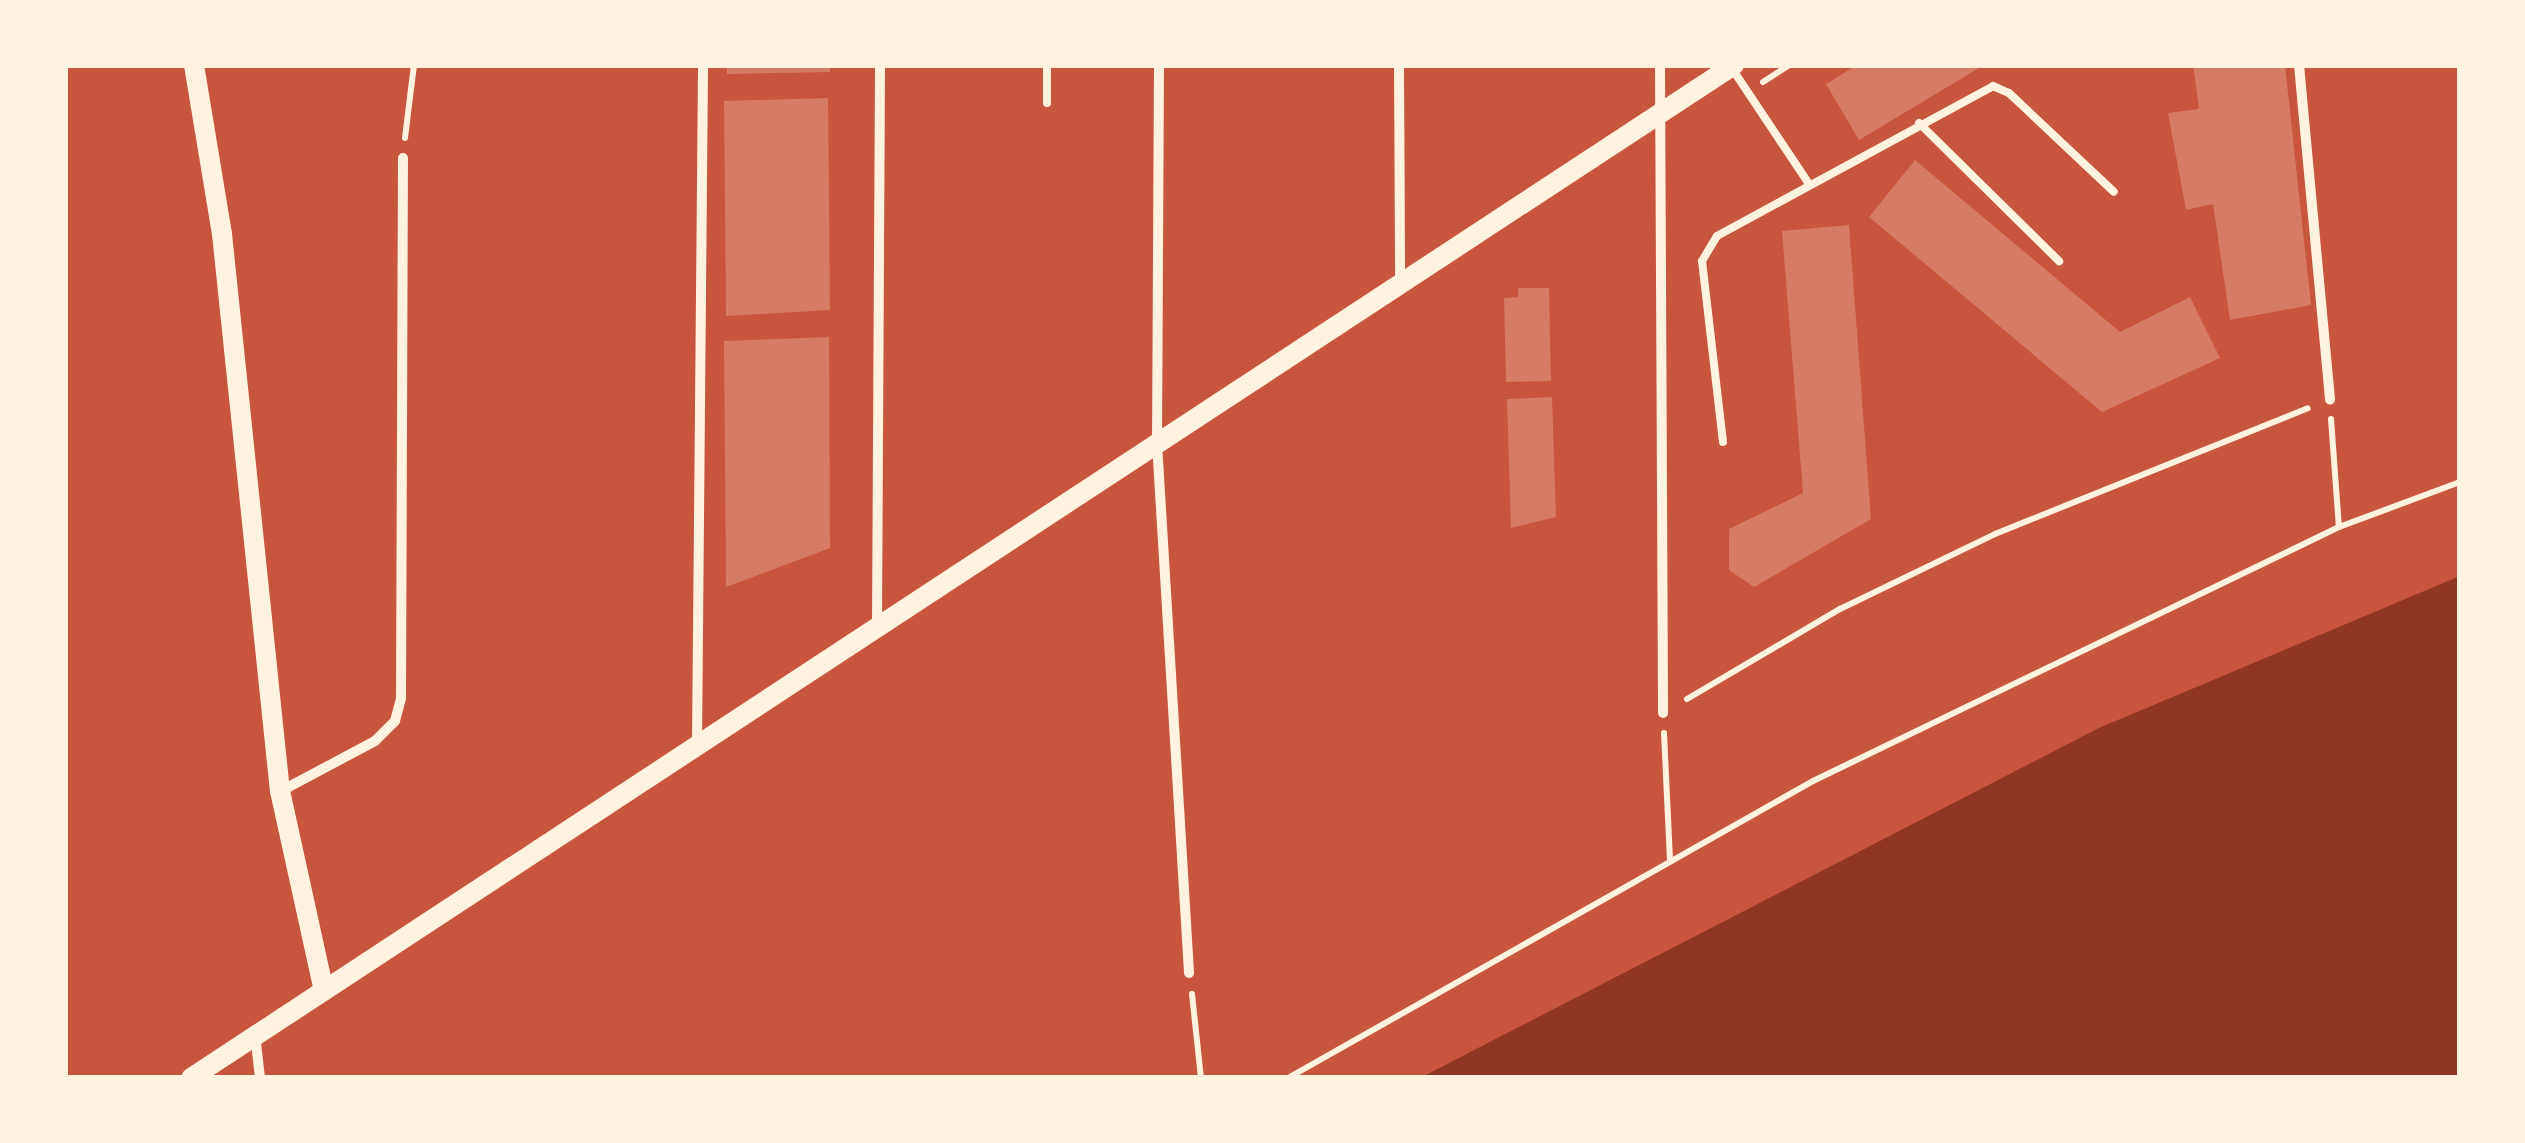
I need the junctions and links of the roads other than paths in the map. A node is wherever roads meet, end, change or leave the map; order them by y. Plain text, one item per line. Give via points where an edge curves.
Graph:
1 (194, 65) edge
2 (703, 65) edge
3 (880, 65) edge
4 (1047, 65) edge
5 (1159, 65) edge
6 (1399, 65) edge
7 (1660, 65) edge
8 (2299, 65) edge
9 (1732, 66) edge
10 (1047, 103) dead end
11 (1661, 111) junction
12 (1919, 123) junction
13 (403, 158) road end
14 (1810, 184) junction
15 (2114, 192) dead end
16 (2059, 261) dead end
17 (1400, 282) junction
18 (2330, 400) road end
19 (1724, 442) dead end
20 (1157, 443) junction
21 (877, 626) junction
22 (1663, 713) road end
23 (697, 743) junction
24 (280, 791) junction
25 (1189, 973) road end
26 (322, 987) junction
27 (255, 1033) junction
28 (191, 1078) edge
29 (260, 1078) edge

1 - 24 main road via 222,234
2 - 23 street
3 - 21 street
4 - 10 lane
5 - 20 street
6 - 17 street
7 - 11 street
8 - 18 street
9 - 11 main road
9 - 14 lane
11 - 17 main road
11 - 22 street
12 - 14 lane
12 - 15 lane via 1993,86 2009,92
12 - 16 lane
13 - 24 street via 400,698 395,721 375,741
14 - 19 lane via 1705,248
17 - 20 main road
20 - 21 main road
20 - 25 street
21 - 23 main road
23 - 26 main road
24 - 26 main road
26 - 27 main road
27 - 28 main road
27 - 29 street

